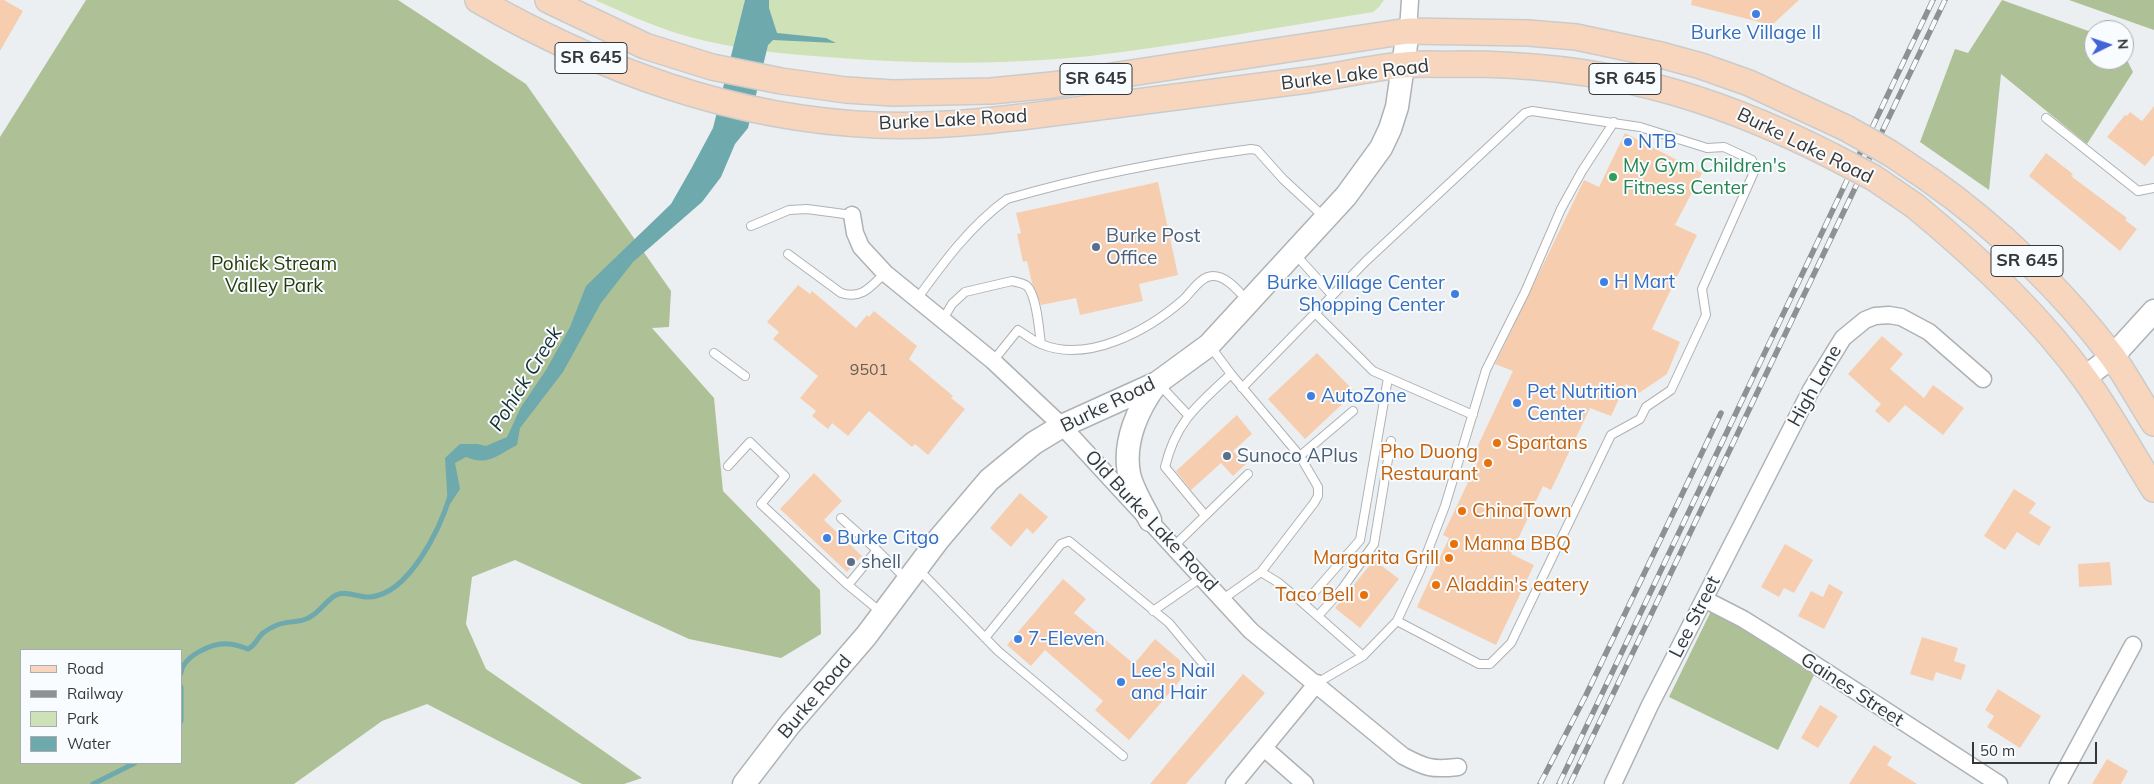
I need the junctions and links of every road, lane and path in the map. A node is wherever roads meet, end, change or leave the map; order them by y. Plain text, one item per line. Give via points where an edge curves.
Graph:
1 (548, 0) edge
2 (1410, 0) edge
3 (482, 1) edge
4 (1408, 32) junction
5 (1404, 65) junction
6 (2046, 118) dead end
7 (1614, 122) junction
8 (2154, 188) edge
9 (852, 215) joint
10 (1326, 219) junction
11 (751, 226) dead end
12 (1294, 253) junction
13 (788, 254) dead end
14 (886, 273) junction
15 (1332, 296) junction
16 (917, 300) junction
17 (1249, 302) junction
18 (2154, 311) edge
19 (1316, 314) junction
20 (942, 321) junction
21 (1041, 344) junction
22 (1209, 345) junction
23 (714, 353) dead end
24 (2112, 356) junction
25 (992, 361) junction
26 (1231, 374) junction
27 (745, 376) dead end
28 (1388, 378) junction
29 (2084, 378) junction
30 (1983, 379) dead end
31 (1157, 382) junction
32 (1242, 388) junction
33 (1353, 411) dead end
34 (1188, 415) junction
35 (1473, 415) junction
36 (2154, 423) edge
37 (1062, 426) junction
38 (1391, 441) dead end
39 (1780, 452) joint
40 (1300, 456) junction
41 (728, 466) dead end
42 (1248, 474) dead end
43 (2154, 489) edge
44 (1204, 514) junction
45 (841, 518) dead end
46 (1150, 520) junction
47 (1174, 546) junction
48 (877, 550) junction
49 (1261, 572) junction
50 (913, 575) junction
51 (1202, 576) junction
52 (848, 585) junction
53 (1223, 599) junction
54 (1704, 600) junction
55 (1304, 604) junction
56 (1153, 611) junction
57 (883, 615) junction
58 (1318, 616) junction
59 (1397, 621) junction
60 (985, 638) junction
61 (2133, 645) dead end
62 (1363, 656) junction
63 (1204, 665) dead end
64 (1317, 684) junction
65 (1264, 748) junction
66 (1123, 756) dead end
67 (1458, 767) dead end
68 (744, 784) edge
69 (1234, 784) edge
70 (1305, 784) edge
71 (1613, 784) edge
72 (1999, 784) edge
73 (2058, 784) edge

1 - 4 main road, Burke Lake Road / SR 645 via 646,46 712,68 846,90 893,93 991,91 1052,85
2 - 4 street, Burke Road
3 - 5 main road, Burke Lake Road / SR 645 via 584,55 626,73 704,99 830,122 876,125 974,123 1312,80
4 - 5 street, Burke Road
4 - 24 main road, Burke Lake Road / SR 645, bridge via 1528,33 1576,37 1701,66 1749,83 1846,128 1930,180 1980,218 2031,265
5 - 10 street, Burke Road via 1397,107 1381,148
5 - 29 main road, Burke Lake Road / SR 645, bridge via 1525,65 1615,77 1698,98 1786,132 1874,178 1915,206 2008,290
6 - 8 lane via 2138,191
7 - 15 lane via 1532,111 1525,113 1459,172
7 - 35 lane via 1561,210 1486,370
7 - 59 lane via 1707,148 1724,147 1752,160 1754,172 1702,289 1706,315 1671,390 1646,407 1640,419 1611,435 1511,643 1490,664 1479,664
9 - 11 lane via 789,210
9 - 14 street, Old Burke Lake Road via 861,247
10 - 12 street, Burke Road
10 - 16 lane via 1257,150 1149,165 1007,199 953,250
12 - 15 lane
12 - 17 street, Burke Road
13 - 14 lane via 841,293 850,296 861,295
14 - 16 street, Old Burke Lake Road
15 - 19 lane
16 - 20 street, Old Burke Lake Road
17 - 21 lane via 1221,277 1212,276 1201,281 1149,325 1118,340 1077,349
17 - 22 street, Burke Road
18 - 24 street
19 - 28 lane via 1373,371
19 - 32 lane
20 - 21 lane via 952,304 965,292 1019,282 1027,286 1034,300
20 - 25 street, Old Burke Lake Road
21 - 25 lane via 1018,330
22 - 26 lane
22 - 31 street, Burke Road
23 - 27 lane
24 - 29 street
24 - 36 main road, Burke Lake Road / SR 645
25 - 37 street, Old Burke Lake Road
26 - 32 lane
26 - 34 lane
28 - 35 lane
28 - 55 lane via 1360,540
29 - 43 main road, Burke Lake Road / SR 645
30 - 39 street, High Lane via 1944,344 1914,323 1889,315 1875,316 1843,338 1811,390
31 - 34 lane
31 - 37 street, Burke Road
31 - 46 street via 1145,399 1128,443 1129,476
32 - 40 lane
33 - 40 lane
34 - 44 lane via 1170,446 1165,467
35 - 59 lane via 1445,506
37 - 46 street, Old Burke Lake Road
37 - 50 street, Burke Road via 989,480
38 - 58 lane via 1374,544
39 - 54 street, Lee Street
40 - 49 lane via 1318,487 1318,496
41 - 52 lane via 750,442 785,476 761,504
42 - 44 lane
44 - 47 lane
45 - 48 lane
46 - 47 street, Old Burke Lake Road
47 - 51 street, Old Burke Lake Road
48 - 50 lane
48 - 52 lane
49 - 53 lane
49 - 55 lane
50 - 57 street, Burke Road
50 - 60 lane
51 - 53 street, Old Burke Lake Road
51 - 56 lane
52 - 57 lane
53 - 64 street, Old Burke Lake Road via 1251,631
54 - 71 street, Lee Street
54 - 72 street, Gaines Street via 1780,642
55 - 58 lane
56 - 60 lane via 1069,541 1060,544
56 - 63 lane via 1169,623
57 - 68 street, Burke Road via 790,724
58 - 62 lane
59 - 62 lane
60 - 66 lane
61 - 73 street
62 - 64 lane
64 - 65 street
64 - 67 street, Old Burke Lake Road via 1403,756 1426,768
65 - 69 street
65 - 70 street

